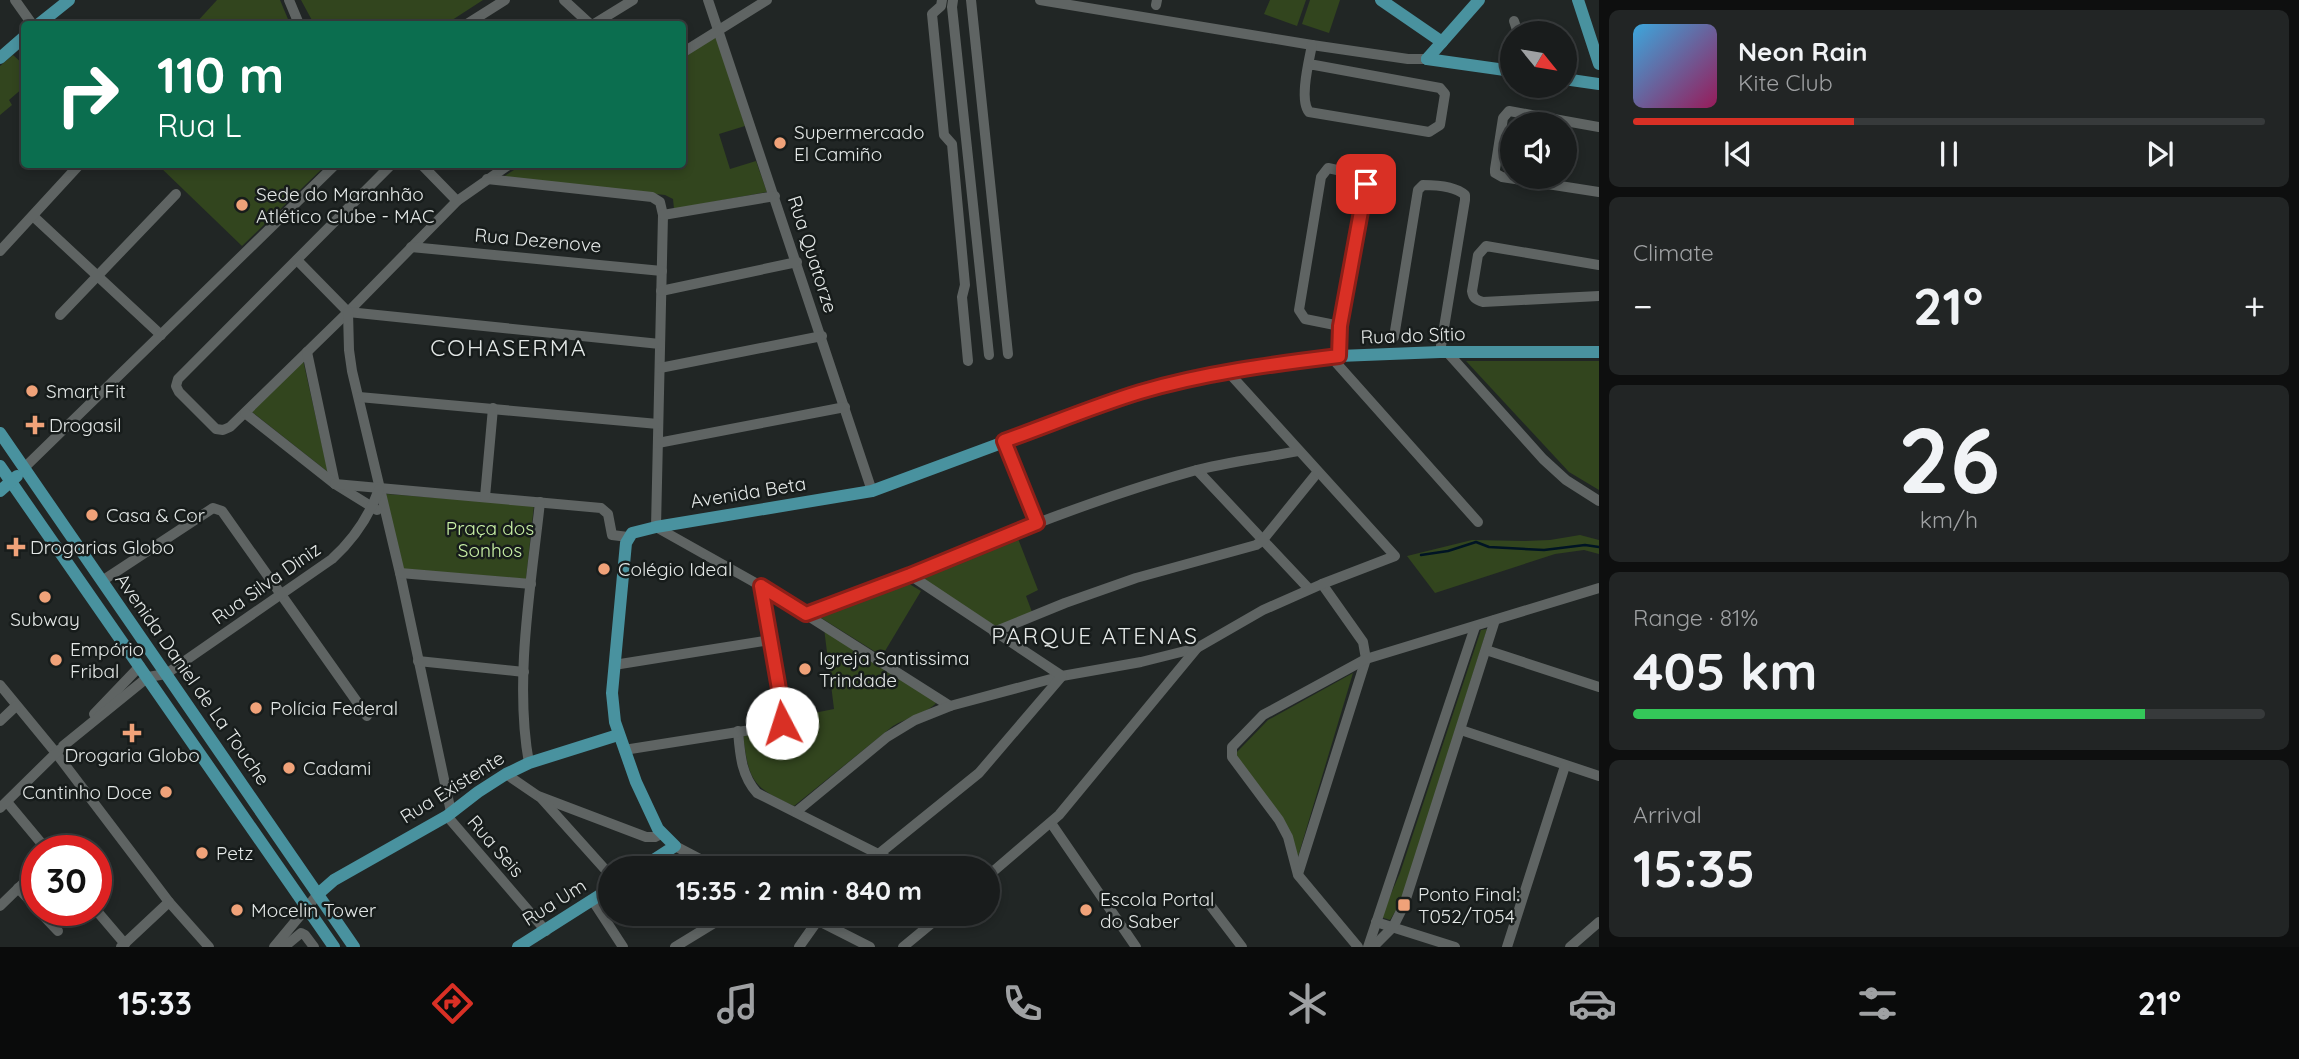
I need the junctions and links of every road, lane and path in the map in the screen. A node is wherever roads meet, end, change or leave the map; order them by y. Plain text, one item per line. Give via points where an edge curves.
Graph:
1 (15, 0) edge
2 (68, 0) edge
3 (289, 0) edge
4 (505, 0) edge
5 (564, 0) edge
6 (633, 0) edge
7 (708, 0) edge
8 (767, 0) edge
9 (942, 0) edge
10 (953, 0) edge
11 (971, 0) edge
12 (1040, 0) edge
13 (1381, 0) edge
14 (1479, 0) edge
15 (1581, 0) edge
16 (30, 21) edge
17 (43, 21) edge
18 (298, 21) edge
19 (472, 21) edge
20 (588, 21) edge
21 (597, 21) edge
22 (720, 29) junction
23 (21, 40) edge
24 (1442, 42) junction
25 (1312, 45) junction
26 (686, 50) edge
27 (0, 58) edge
28 (1427, 59) junction
29 (1309, 64) junction
30 (1599, 64) edge
31 (1500, 69) edge
32 (1577, 81) edge
33 (1599, 84) edge
34 (1599, 127) edge
35 (76, 168) edge
36 (332, 168) edge
37 (388, 168) edge
38 (425, 168) edge
39 (504, 168) edge
40 (487, 179) junction
41 (1599, 192) edge
42 (176, 194) dead end
43 (775, 196) junction
44 (457, 201) junction
45 (663, 215) junction
46 (33, 216) junction
47 (411, 247) junction
48 (0, 251) edge
49 (297, 260) junction
50 (797, 262) junction
51 (1599, 265) edge
52 (662, 271) junction
53 (98, 276) junction
54 (661, 291) junction
55 (1599, 296) edge
56 (348, 312) junction
57 (60, 315) dead end
58 (1340, 326) junction
59 (161, 335) junction
60 (822, 336) junction
61 (1394, 337) dead end
62 (660, 344) junction
63 (307, 352) junction
64 (1444, 352) junction
65 (1599, 352) edge
66 (1008, 354) dead end
67 (989, 355) dead end
68 (1335, 357) junction
69 (968, 361) dead end
70 (660, 368) junction
71 (1229, 373) junction
72 (359, 397) junction
73 (845, 407) junction
74 (493, 408) junction
75 (245, 412) junction
76 (658, 424) junction
77 (0, 433) edge
78 (1004, 441) junction
79 (658, 443) junction
80 (1298, 451) junction
81 (0, 466) edge
82 (24, 468) junction
83 (1196, 470) junction
84 (1317, 473) junction
85 (11, 481) junction
86 (335, 484) junction
87 (380, 489) junction
88 (0, 491) edge
89 (872, 491) junction
90 (485, 497) junction
91 (1599, 501) edge
92 (540, 502) junction
93 (372, 508) junction
94 (386, 516) junction
95 (1478, 522) dead end
96 (1037, 523) junction
97 (656, 527) junction
98 (628, 537) junction
99 (1262, 541) junction
100 (400, 573) junction
101 (910, 575) junction
102 (102, 581) junction
103 (531, 584) junction
104 (1322, 584) junction
105 (761, 586) junction
106 (1599, 588) edge
107 (1309, 589) junction
108 (281, 596) junction
109 (806, 614) junction
110 (1495, 620) junction
111 (1475, 627) junction
112 (994, 632) junction
113 (770, 640) junction
114 (1197, 648) junction
115 (1486, 650) junction
116 (155, 658) junction
117 (1366, 659) junction
118 (418, 661) junction
119 (614, 665) junction
120 (144, 672) junction
121 (524, 673) junction
122 (166, 674) junction
123 (1062, 676) junction
124 (0, 685) edge
125 (1599, 687) edge
126 (16, 706) junction
127 (950, 706) junction
128 (367, 716) dead end
129 (0, 721) edge
130 (1461, 730) junction
131 (738, 731) junction
132 (618, 735) junction
133 (60, 749) junction
134 (624, 750) junction
135 (529, 763) junction
136 (1565, 766) junction
137 (506, 775) junction
138 (1599, 776) edge
139 (538, 796) junction
140 (3, 805) edge
141 (796, 812) junction
142 (449, 814) junction
143 (1051, 823) junction
144 (661, 834) junction
145 (32, 835) edge
146 (675, 846) junction
147 (880, 853) junction
148 (660, 856) edge
149 (694, 856) edge
150 (885, 856) edge
151 (598, 862) edge
152 (1000, 866) edge
153 (1298, 875) junction
154 (21, 885) edge
155 (18, 888) junction
156 (21, 891) edge
157 (318, 894) junction
158 (598, 897) edge
159 (593, 901) junction
160 (1207, 901) dead end
161 (169, 902) junction
162 (0, 906) edge
163 (307, 908) junction
164 (1376, 922) junction
165 (1599, 922) edge
166 (53, 926) edge
167 (108, 926) edge
168 (709, 926) edge
169 (814, 926) edge
170 (830, 926) edge
171 (928, 926) edge
172 (1393, 927) junction
173 (58, 931) dead end
174 (546, 931) junction
175 (123, 945) edge
176 (521, 946) edge
177 (1239, 946) edge
178 (209, 947) edge
179 (274, 947) edge
180 (284, 947) edge
181 (314, 947) edge
182 (334, 947) edge
183 (354, 947) edge
184 (623, 947) edge
185 (675, 947) edge
186 (799, 947) edge
187 (870, 947) edge
188 (903, 947) edge
189 (1136, 947) edge
190 (1358, 947) edge
191 (1368, 947) edge
192 (1373, 947) edge
193 (1455, 947) edge
194 (1507, 947) edge
195 (1570, 947) edge

1 - 16 street
2 - 17 main road
3 - 18 street
4 - 19 street
5 - 20 street
6 - 21 street
7 - 22 street
8 - 22 street
9 - 69 street via 932,14 944,135 952,144
10 - 67 street
11 - 66 street
12 - 25 street
13 - 24 main road
14 - 24 main road
15 - 30 main road
22 - 26 street
22 - 43 street, Rua Quatorze
23 - 27 main road
24 - 28 main road
25 - 28 street
25 - 29 street
28 - 31 main road
29 - 29 street via 1304,104 1309,112 1429,132 1440,125 1445,94 1435,85
32 - 33 main road
34 - 41 street via 1509,111 1503,118 1495,169 1502,177
35 - 46 street
36 - 59 street
37 - 49 street
38 - 44 street
39 - 40 street
40 - 44 street
40 - 45 street via 652,197 662,204
42 - 53 street
43 - 45 street
43 - 50 street, Rua Quatorze
44 - 47 street
45 - 52 street
46 - 48 street
46 - 53 street
47 - 52 street, Rua Dezenove
47 - 56 street
49 - 56 street
49 - 75 street via 177,382 179,392 216,429 230,427
50 - 54 street
50 - 60 street, Rua Quatorze
51 - 55 street via 1486,246 1478,255 1472,291 1483,302
52 - 54 street
53 - 57 street
53 - 59 street
54 - 62 street
56 - 62 street
56 - 63 street
56 - 72 street via 349,350
58 - 58 street via 1366,180 1328,168 1321,177 1298,310 1305,319
58 - 68 street
59 - 82 street
60 - 70 street
60 - 73 street, Rua Quatorze
61 - 64 street via 1418,190 1423,185 1455,189 1465,200
62 - 70 street
63 - 75 street
63 - 86 street
64 - 65 main road, Rua do Sítio
64 - 68 main road, Rua do Sítio
64 - 91 street via 1543,459
68 - 71 main road, Rua do Sítio
68 - 95 street
70 - 76 street
71 - 78 main road, Avenida Beta via 1139,392
71 - 80 street
72 - 74 street
72 - 87 street
73 - 79 street
73 - 89 street, Rua Quatorze
74 - 76 street
74 - 90 street
75 - 86 street
76 - 79 street
77 - 82 main road, Avenida Daniel de La Touche
78 - 89 main road, Avenida Beta
78 - 96 street
79 - 97 street
80 - 83 street
80 - 84 street
81 - 85 main road, Avenida Daniel de La Touche
82 - 85 main road
82 - 102 main road, Avenida Daniel de La Touche
83 - 96 street
83 - 99 street
84 - 99 street
84 - 104 street via 1395,556
85 - 88 main road
85 - 120 main road, Avenida Daniel de La Touche
86 - 87 street
86 - 93 street
87 - 90 street
87 - 93 street, Rua Silva Diniz
87 - 94 street
89 - 97 main road, Avenida Beta
90 - 92 street
92 - 98 street via 604,509 611,534
92 - 103 street
93 - 94 street
93 - 108 street, Rua Silva Diniz via 338,554
94 - 100 street
96 - 101 street
97 - 98 main road, Avenida Beta
97 - 105 street
98 - 119 main road
99 - 107 street
99 - 112 street via 1112,586
100 - 103 street
100 - 118 street
101 - 109 street
101 - 112 street
102 - 108 street via 216,508
102 - 116 main road, Avenida Daniel de La Touche
103 - 121 street
104 - 107 street
104 - 117 street via 1363,642
105 - 109 street
105 - 113 street
106 - 110 street
107 - 114 street
108 - 122 street, Rua Silva Diniz
108 - 128 street
109 - 127 street
110 - 111 street
110 - 115 street
111 - 117 street
111 - 164 street
112 - 123 street
113 - 119 street
113 - 131 street via 782,723
114 - 123 street
114 - 143 street
115 - 125 street
115 - 130 street
116 - 120 main road
116 - 122 main road, Avenida Daniel de La Touche
117 - 153 street
117 - 153 street via 1262,715 1232,747 1232,757 1284,828
118 - 121 street
118 - 142 street
119 - 132 main road via 612,703
120 - 122 street, Rua Silva Diniz
120 - 133 street
120 - 163 main road, Avenida Daniel de La Touche
121 - 135 street via 523,733
122 - 157 main road, Avenida Daniel de La Touche
123 - 127 street
123 - 147 street via 979,773
124 - 126 street
126 - 129 street
126 - 133 street
127 - 141 street via 894,733
130 - 136 street
130 - 172 street
131 - 134 street
131 - 141 street via 742,766 751,786
132 - 134 main road
132 - 135 main road, Rua Existente
133 - 140 street
133 - 161 street
134 - 144 main road
135 - 137 main road, Rua Existente
136 - 138 street
136 - 194 street
137 - 139 street
137 - 142 main road, Rua Existente
139 - 144 street via 646,836
139 - 151 street
140 - 145 street
141 - 147 street
142 - 157 main road, Rua Existente via 334,880
142 - 174 street, Rua Seis
143 - 152 street
143 - 189 street
144 - 146 main road
146 - 148 main road
146 - 149 street
147 - 150 street
153 - 190 street
154 - 155 street
155 - 156 street
155 - 162 street
157 - 163 street
157 - 183 main road, Avenida Daniel de La Touche
158 - 159 main road, Rua Um
159 - 174 main road, Rua Um
159 - 184 street
160 - 177 street
161 - 175 street
161 - 178 street
163 - 179 street
163 - 182 main road, Avenida Daniel de La Touche
164 - 172 street
164 - 191 street
165 - 195 street
166 - 173 street
167 - 175 street
168 - 185 street
169 - 186 street
170 - 187 street
171 - 188 street
172 - 192 street
172 - 193 street
174 - 176 main road, Rua Um
180 - 181 street via 302,933

